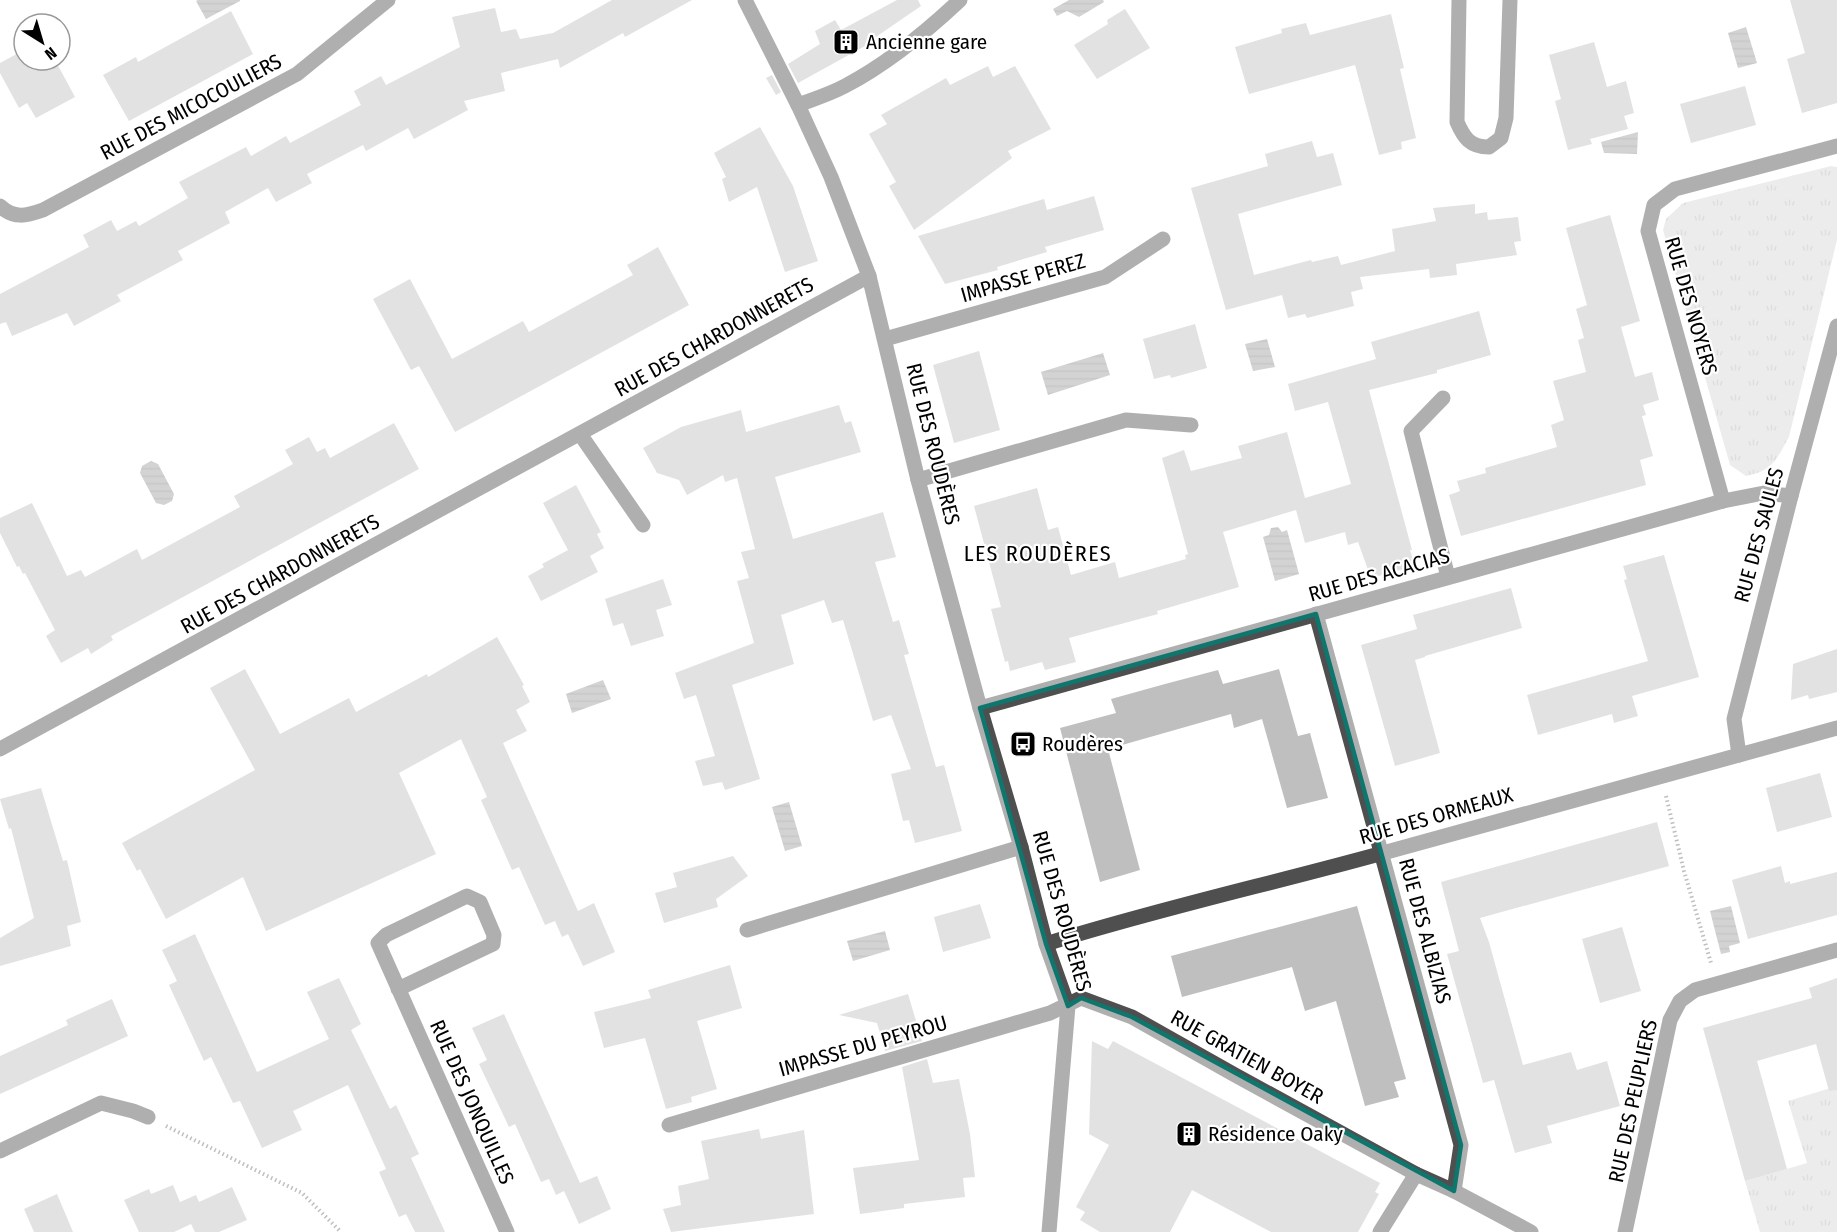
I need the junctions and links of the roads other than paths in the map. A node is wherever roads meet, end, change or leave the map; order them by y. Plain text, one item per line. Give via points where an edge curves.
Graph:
1 (388, 0) edge
2 (745, 0) edge
3 (960, 0) edge
4 (1459, 0) edge
5 (1510, 0) edge
6 (798, 105) junction
7 (1837, 146) edge
8 (0, 206) edge
9 (1163, 239) dead end
10 (869, 276) junction
11 (1837, 326) edge
12 (885, 339) junction
13 (1443, 398) dead end
14 (1191, 425) dead end
15 (580, 434) junction
16 (918, 480) junction
17 (1791, 496) junction
18 (1723, 501) junction
19 (643, 525) dead end
20 (1448, 577) junction
21 (1316, 614) junction
22 (980, 708) junction
23 (1837, 728) edge
24 (0, 749) edge
25 (1739, 755) junction
26 (1021, 847) junction
27 (1382, 854) junction
28 (747, 930) dead end
29 (1046, 944) junction
30 (1837, 950) edge
31 (398, 989) junction
32 (1068, 1006) junction
33 (148, 1117) road end
34 (669, 1125) dead end
35 (0, 1151) edge
36 (1416, 1174) junction
37 (1454, 1191) junction
38 (507, 1232) edge
39 (1049, 1232) edge
40 (1380, 1232) edge
41 (1531, 1232) edge
42 (1625, 1232) edge

1 - 8 street, RUE DES MICOCOULIERS via 297,74 43,210 27,215 9,214
2 - 6 street, RUE DES ROUDÈRES
3 - 6 street via 890,57 845,86
4 - 5 street via 1457,122 1464,139 1477,147 1489,147 1501,138 1506,118
6 - 10 street, RUE DES ROUDÈRES
7 - 18 street, RUE DES NOYERS via 1675,189 1654,205 1648,231
9 - 12 street, IMPASSE PEREZ via 1105,277
10 - 12 street, RUE DES ROUDÈRES
10 - 15 street, RUE DES CHARDONNERETS
11 - 17 street, RUE DES SAULES
12 - 16 street, RUE DES ROUDÈRES
13 - 20 street via 1411,431
14 - 16 street via 1126,420
15 - 19 street
15 - 24 street, RUE DES CHARDONNERETS
16 - 22 street, RUE DES ROUDÈRES
17 - 18 street, RUE DES ACACIAS via 1764,493
17 - 25 street, RUE DES SAULES via 1734,719
18 - 20 street, RUE DES ACACIAS
20 - 21 street, RUE DES ACACIAS
21 - 22 street, RUE DES ACACIAS
21 - 27 street, RUE DES ALBIZIAS
22 - 26 street, RUE DES ROUDÈRES
23 - 25 street, RUE DES ORMEAUX
25 - 27 street, RUE DES ORMEAUX
26 - 28 street
26 - 29 street, RUE DES ROUDÈRES
27 - 29 street, RUE DES ORMEAUX
27 - 37 street, RUE DES ALBIZIAS via 1461,1145
29 - 32 street, RUE DES ROUDÈRES
30 - 42 street, RUE DES PEUPLIERS via 1695,990 1680,1001 1670,1020
31 - 31 street, RUE DES JONQUILLES via 493,944 494,935 480,902 467,896 386,935 378,944
31 - 38 street, RUE DES JONQUILLES
32 - 34 street, IMPASSE DU PEYROU
32 - 36 street, RUE GRATIEN BOYER via 1081,998 1132,1017
32 - 39 street, RUE DES ROUDÈRES
33 - 35 street via 101,1103
36 - 37 street, RUE GRATIEN BOYER
36 - 40 street
37 - 41 street, RUE GRATIEN BOYER

